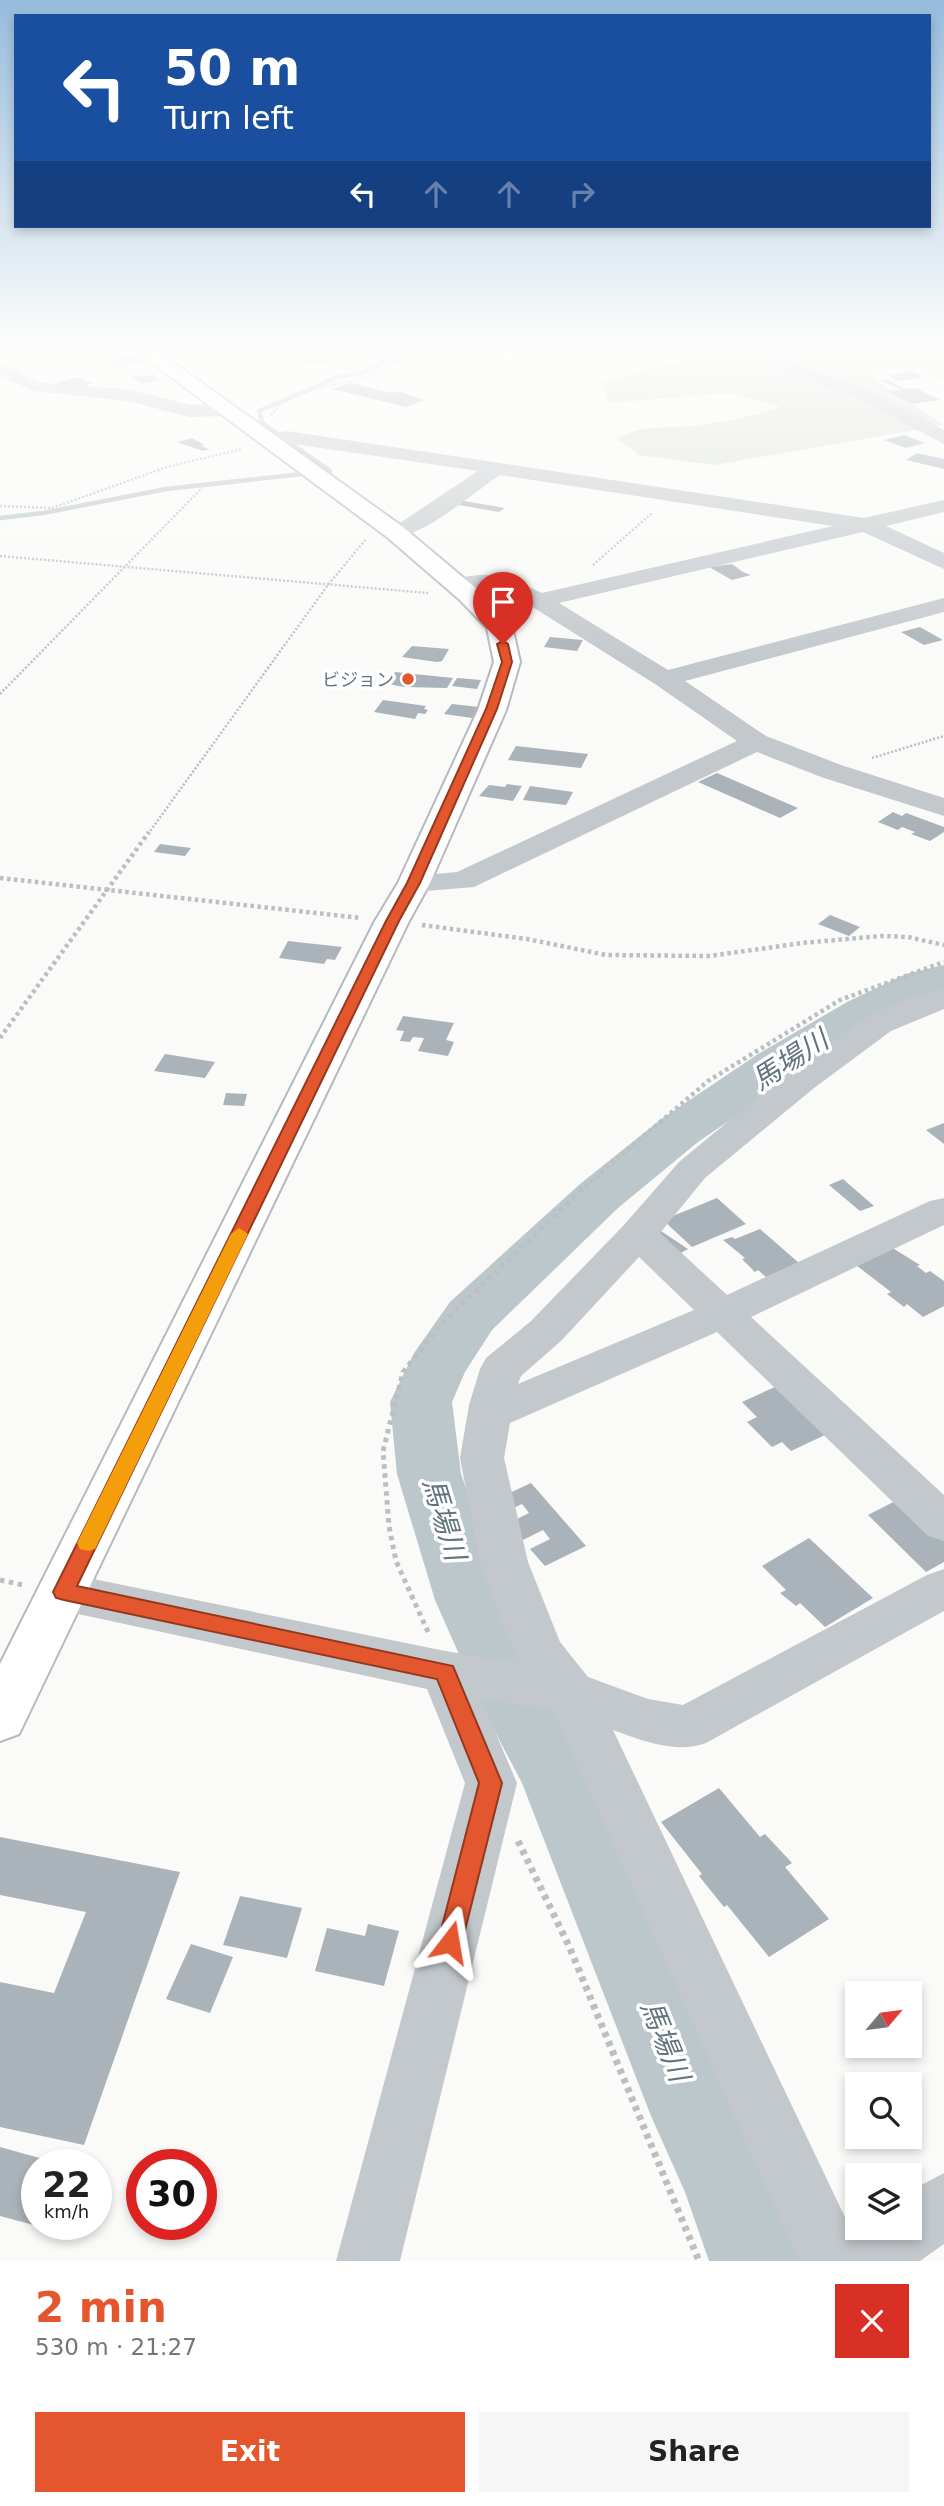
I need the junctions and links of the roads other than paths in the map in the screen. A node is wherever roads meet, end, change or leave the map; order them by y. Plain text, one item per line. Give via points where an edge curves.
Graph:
1 (293, 454) edge
2 (385, 454) edge
3 (496, 468) junction
4 (944, 506) edge
5 (866, 525) junction
6 (396, 532) junction
7 (944, 562) edge
8 (463, 590) junction
9 (545, 600) junction
10 (944, 605) edge
11 (664, 679) junction
12 (756, 742) junction
13 (944, 807) edge
14 (414, 883) junction
15 (944, 999) edge
16 (944, 1210) edge
17 (638, 1234) junction
18 (724, 1313) junction
19 (490, 1414) junction
20 (944, 1523) edge
21 (944, 1588) edge
22 (64, 1592) junction
23 (445, 1672) junction
24 (570, 1692) junction
25 (0, 1718) edge
26 (944, 2205) edge
27 (368, 2261) edge
28 (832, 2261) edge
29 (866, 2261) edge

1 - 6 main road
2 - 3 street
3 - 5 street
3 - 6 street
4 - 5 street
5 - 7 street
5 - 9 street
6 - 8 main road
8 - 9 street via 490,580
8 - 14 main road via 499,626 507,662 492,709
9 - 11 street
10 - 11 street
11 - 12 street
12 - 13 street
12 - 14 street via 463,881
14 - 22 main road
15 - 17 street via 879,1024 801,1080 692,1170
16 - 18 street
17 - 18 street
17 - 19 street via 545,1331 501,1369
18 - 19 street
18 - 20 street
19 - 24 street via 482,1458 504,1562 541,1655
21 - 24 street via 688,1728 647,1720
22 - 23 street
22 - 25 main road
23 - 24 street
23 - 27 street via 491,1783
24 - 28 street
26 - 29 street

